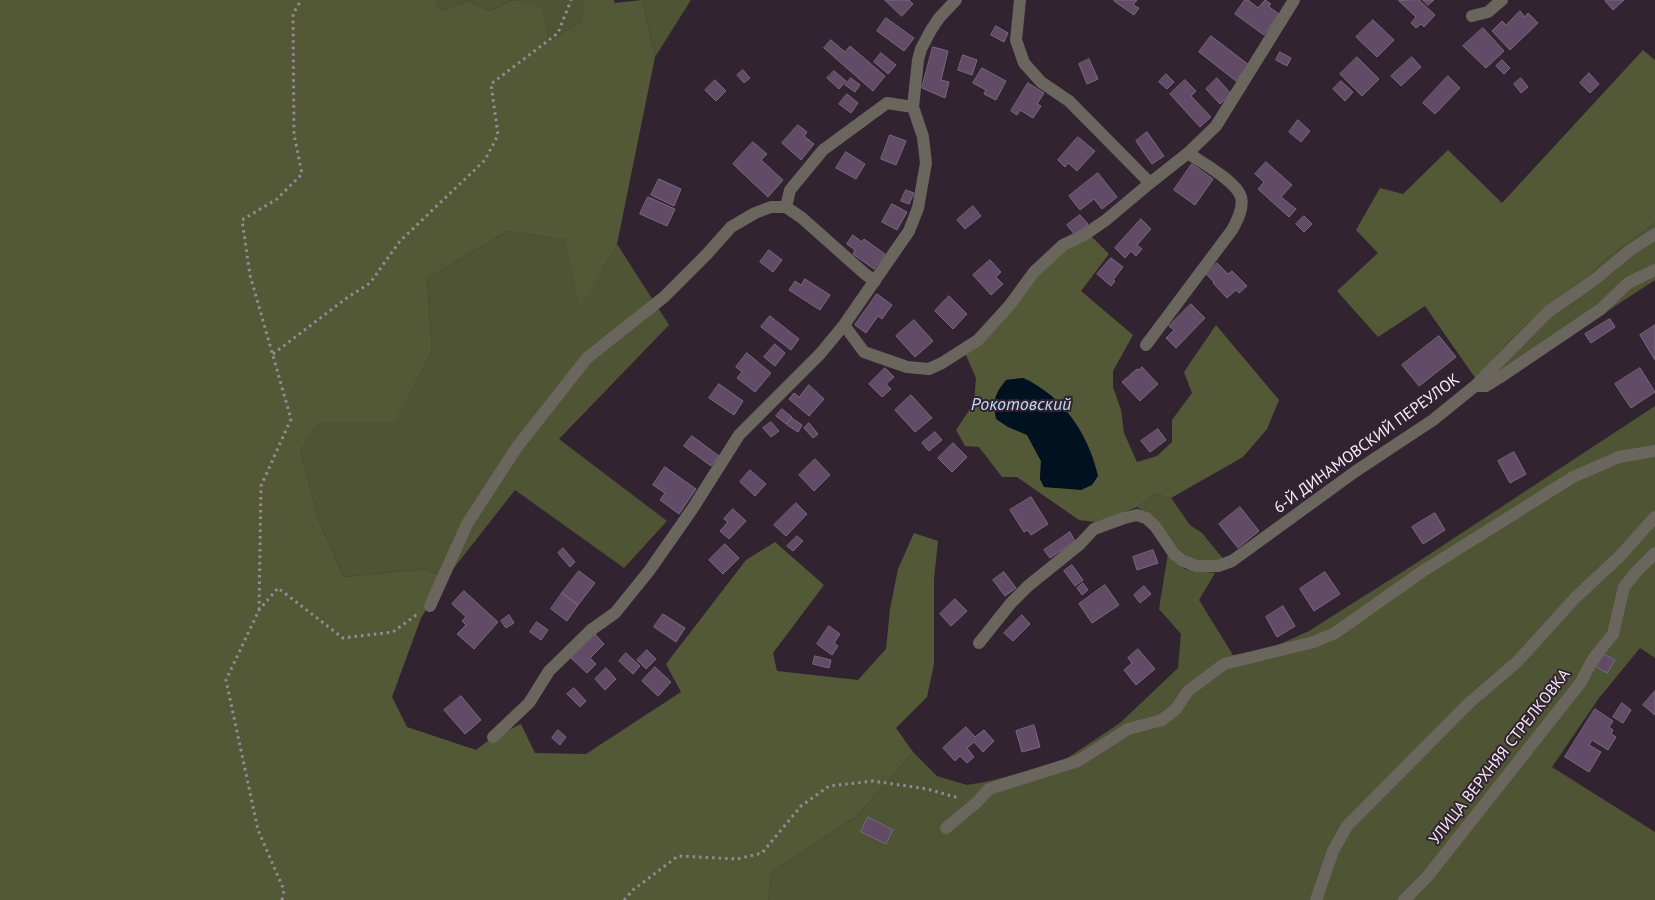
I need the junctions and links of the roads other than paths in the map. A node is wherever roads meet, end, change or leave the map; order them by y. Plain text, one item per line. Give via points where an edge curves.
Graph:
1 (956, 0) edge
2 (1020, 0) edge
3 (1294, 0) edge
4 (1502, 0) edge
5 (1472, 16) dead end
6 (913, 107) junction
7 (1188, 153) junction
8 (1150, 183) junction
9 (786, 207) junction
10 (1655, 234) edge
11 (1655, 270) edge
12 (875, 281) junction
13 (844, 325) junction
14 (1146, 345) dead end
15 (1475, 386) junction
16 (1655, 451) edge
17 (1655, 516) edge
18 (1655, 553) edge
19 (430, 606) road end
20 (979, 643) dead end
21 (493, 737) dead end
22 (946, 828) dead end
23 (1316, 900) edge
24 (1404, 900) edge

1 - 6 street via 939,18 921,49
2 - 8 street via 1016,40 1024,63 1041,82 1069,101
3 - 7 street via 1216,126
4 - 5 street via 1488,12
6 - 9 street via 887,103 823,150 790,190
6 - 12 street via 923,137 926,163 918,208 909,231
7 - 8 street
7 - 14 street via 1237,188 1242,199 1239,217
8 - 13 street via 1106,220 1063,246 1034,272 978,340 942,364 929,369 907,367 864,352
9 - 12 street
9 - 19 street via 771,207 731,227 664,297 587,358 517,447 467,524
10 - 15 street, 6-Й ДИНАМОВСКИЙ ПЕРЕУЛОК via 1548,312
11 - 15 street via 1628,283 1601,309 1499,378 1486,386
12 - 13 street
13 - 21 street via 820,354 739,435 693,508 615,613 591,630 549,671 529,703
15 - 20 street, 6-Й ДИНАМОВСКИЙ ПЕРЕУЛОК via 1434,420 1356,471 1232,562 1197,566 1183,561 1174,554 1155,526 1137,515 1094,529 1028,586
16 - 22 street via 1619,457 1573,477 1423,571 1335,633 1314,642 1224,664 1188,691 1176,709 1162,720 1128,729 1078,762 989,789
17 - 23 street via 1517,662 1469,703 1347,826 1333,851
18 - 24 street, УЛИЦА ВЕРХНЯЯ СТРЕЛКОВКА via 1624,587 1613,634 1593,659 1581,682 1427,877

